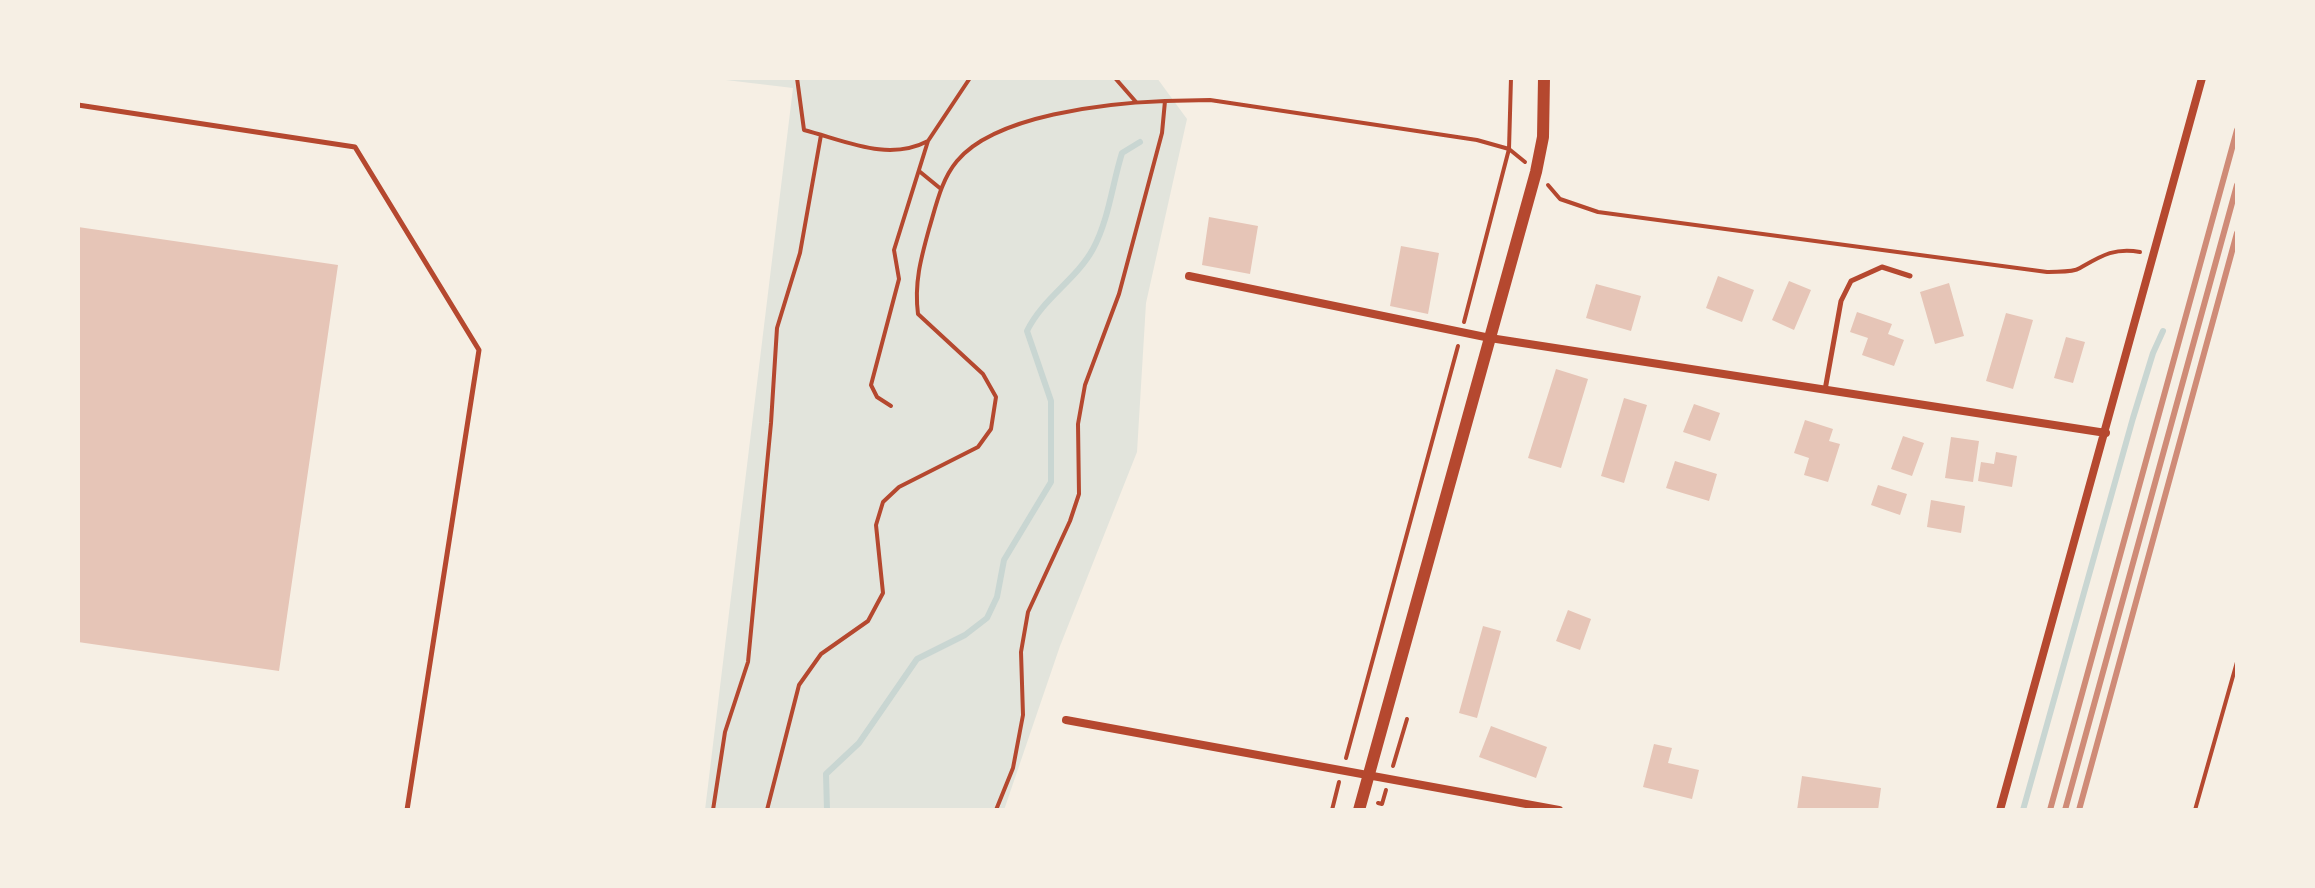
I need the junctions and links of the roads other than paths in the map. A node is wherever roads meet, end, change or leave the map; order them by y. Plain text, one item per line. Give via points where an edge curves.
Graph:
1 (1544, 78) edge
2 (2202, 78) edge
3 (78, 105) edge
4 (1189, 276) dead end
5 (1910, 276) dead end
6 (1490, 338) junction
7 (1825, 390) junction
8 (2106, 433) junction
9 (1066, 720) dead end
10 (1369, 777) junction
11 (407, 810) edge
12 (1359, 810) edge
13 (1559, 810) edge
14 (2000, 810) edge

1 - 6 street via 1543,137 1536,172
2 - 8 street
3 - 11 lane via 355,147 479,350
4 - 6 street
5 - 7 lane via 1882,267 1851,281 1841,301
6 - 7 street
6 - 10 street
7 - 8 street
8 - 14 street
9 - 10 street
10 - 12 street
10 - 13 street

